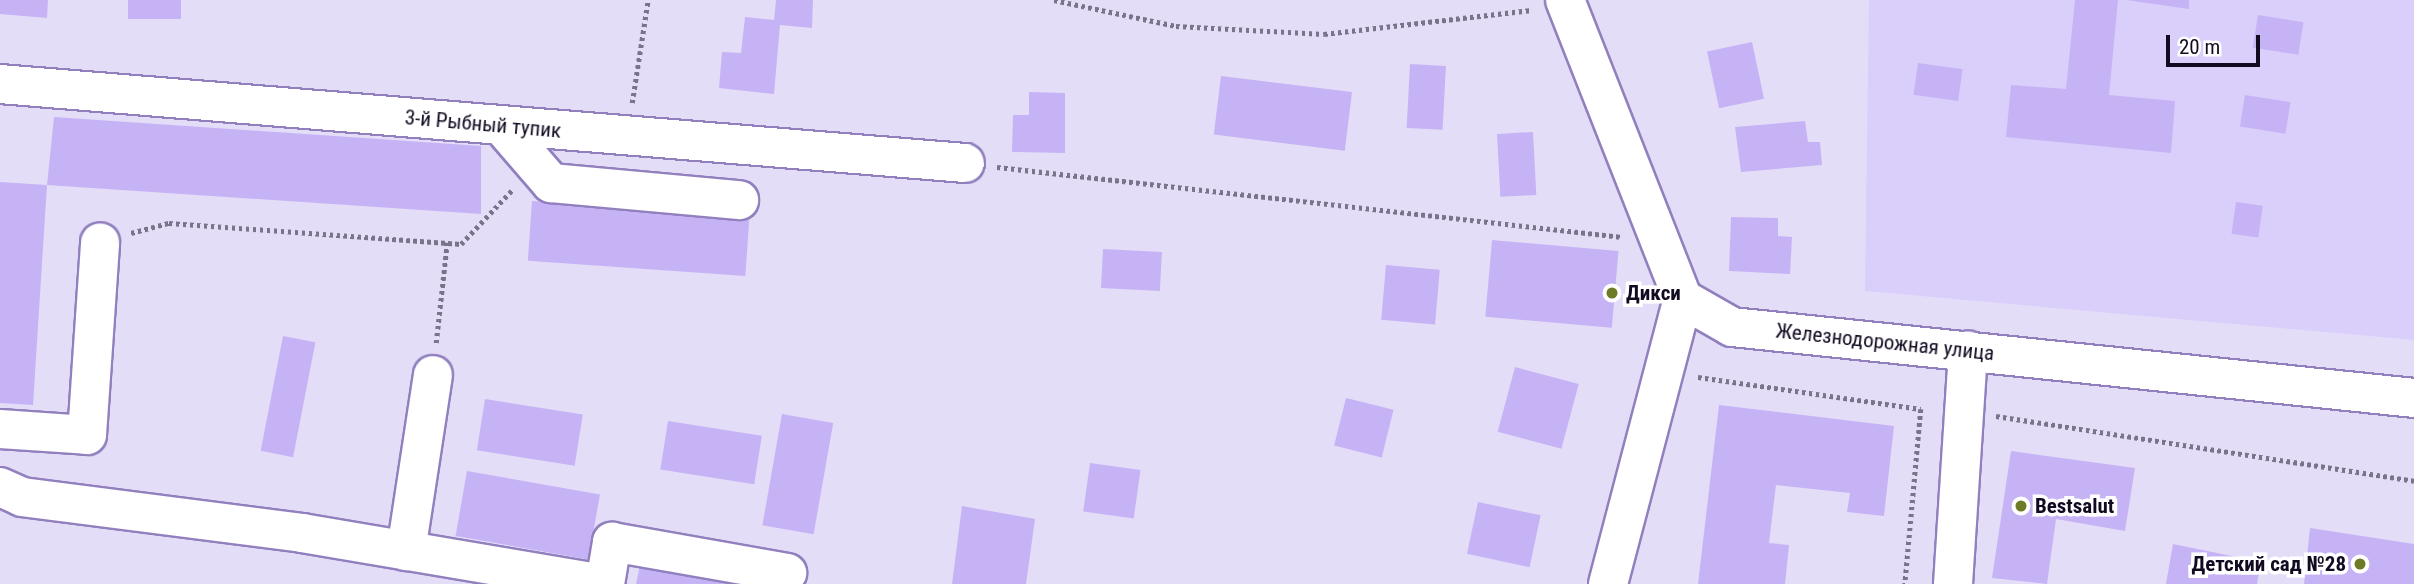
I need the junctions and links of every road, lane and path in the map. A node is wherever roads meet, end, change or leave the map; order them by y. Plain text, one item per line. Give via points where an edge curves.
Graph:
1 (1054, 0) edge
2 (1566, 2) edge
3 (0, 84) edge
4 (501, 125) junction
5 (965, 163) joint
6 (512, 190) dead end
7 (739, 200) dead end
8 (100, 242) joint
9 (446, 243) junction
10 (1661, 243) junction
11 (1683, 299) junction
12 (1968, 350) junction
13 (433, 375) joint
14 (2414, 398) edge
15 (1990, 415) dead end
16 (0, 429) edge
17 (2414, 481) edge
18 (0, 487) edge
19 (406, 551) junction
20 (787, 573) dead end
21 (605, 584) edge
22 (1608, 584) edge
23 (1953, 584) edge

1 - 2 path via 1176,26 1324,34
2 - 10 street
3 - 4 street, 3-й Рыбный тупик
4 - 5 street, 3-й Рыбный тупик
4 - 7 street via 551,183
5 - 10 path
6 - 9 path via 461,244
8 - 9 path via 169,223
8 - 16 street via 87,435
9 - 13 path
10 - 11 street
11 - 12 street, Железнодорожная улица via 1732,327
11 - 22 street
12 - 14 street, Железнодорожная улица
12 - 23 street
13 - 19 street
15 - 17 path
18 - 19 street via 22,497
19 - 21 street
20 - 21 street via 612,542

